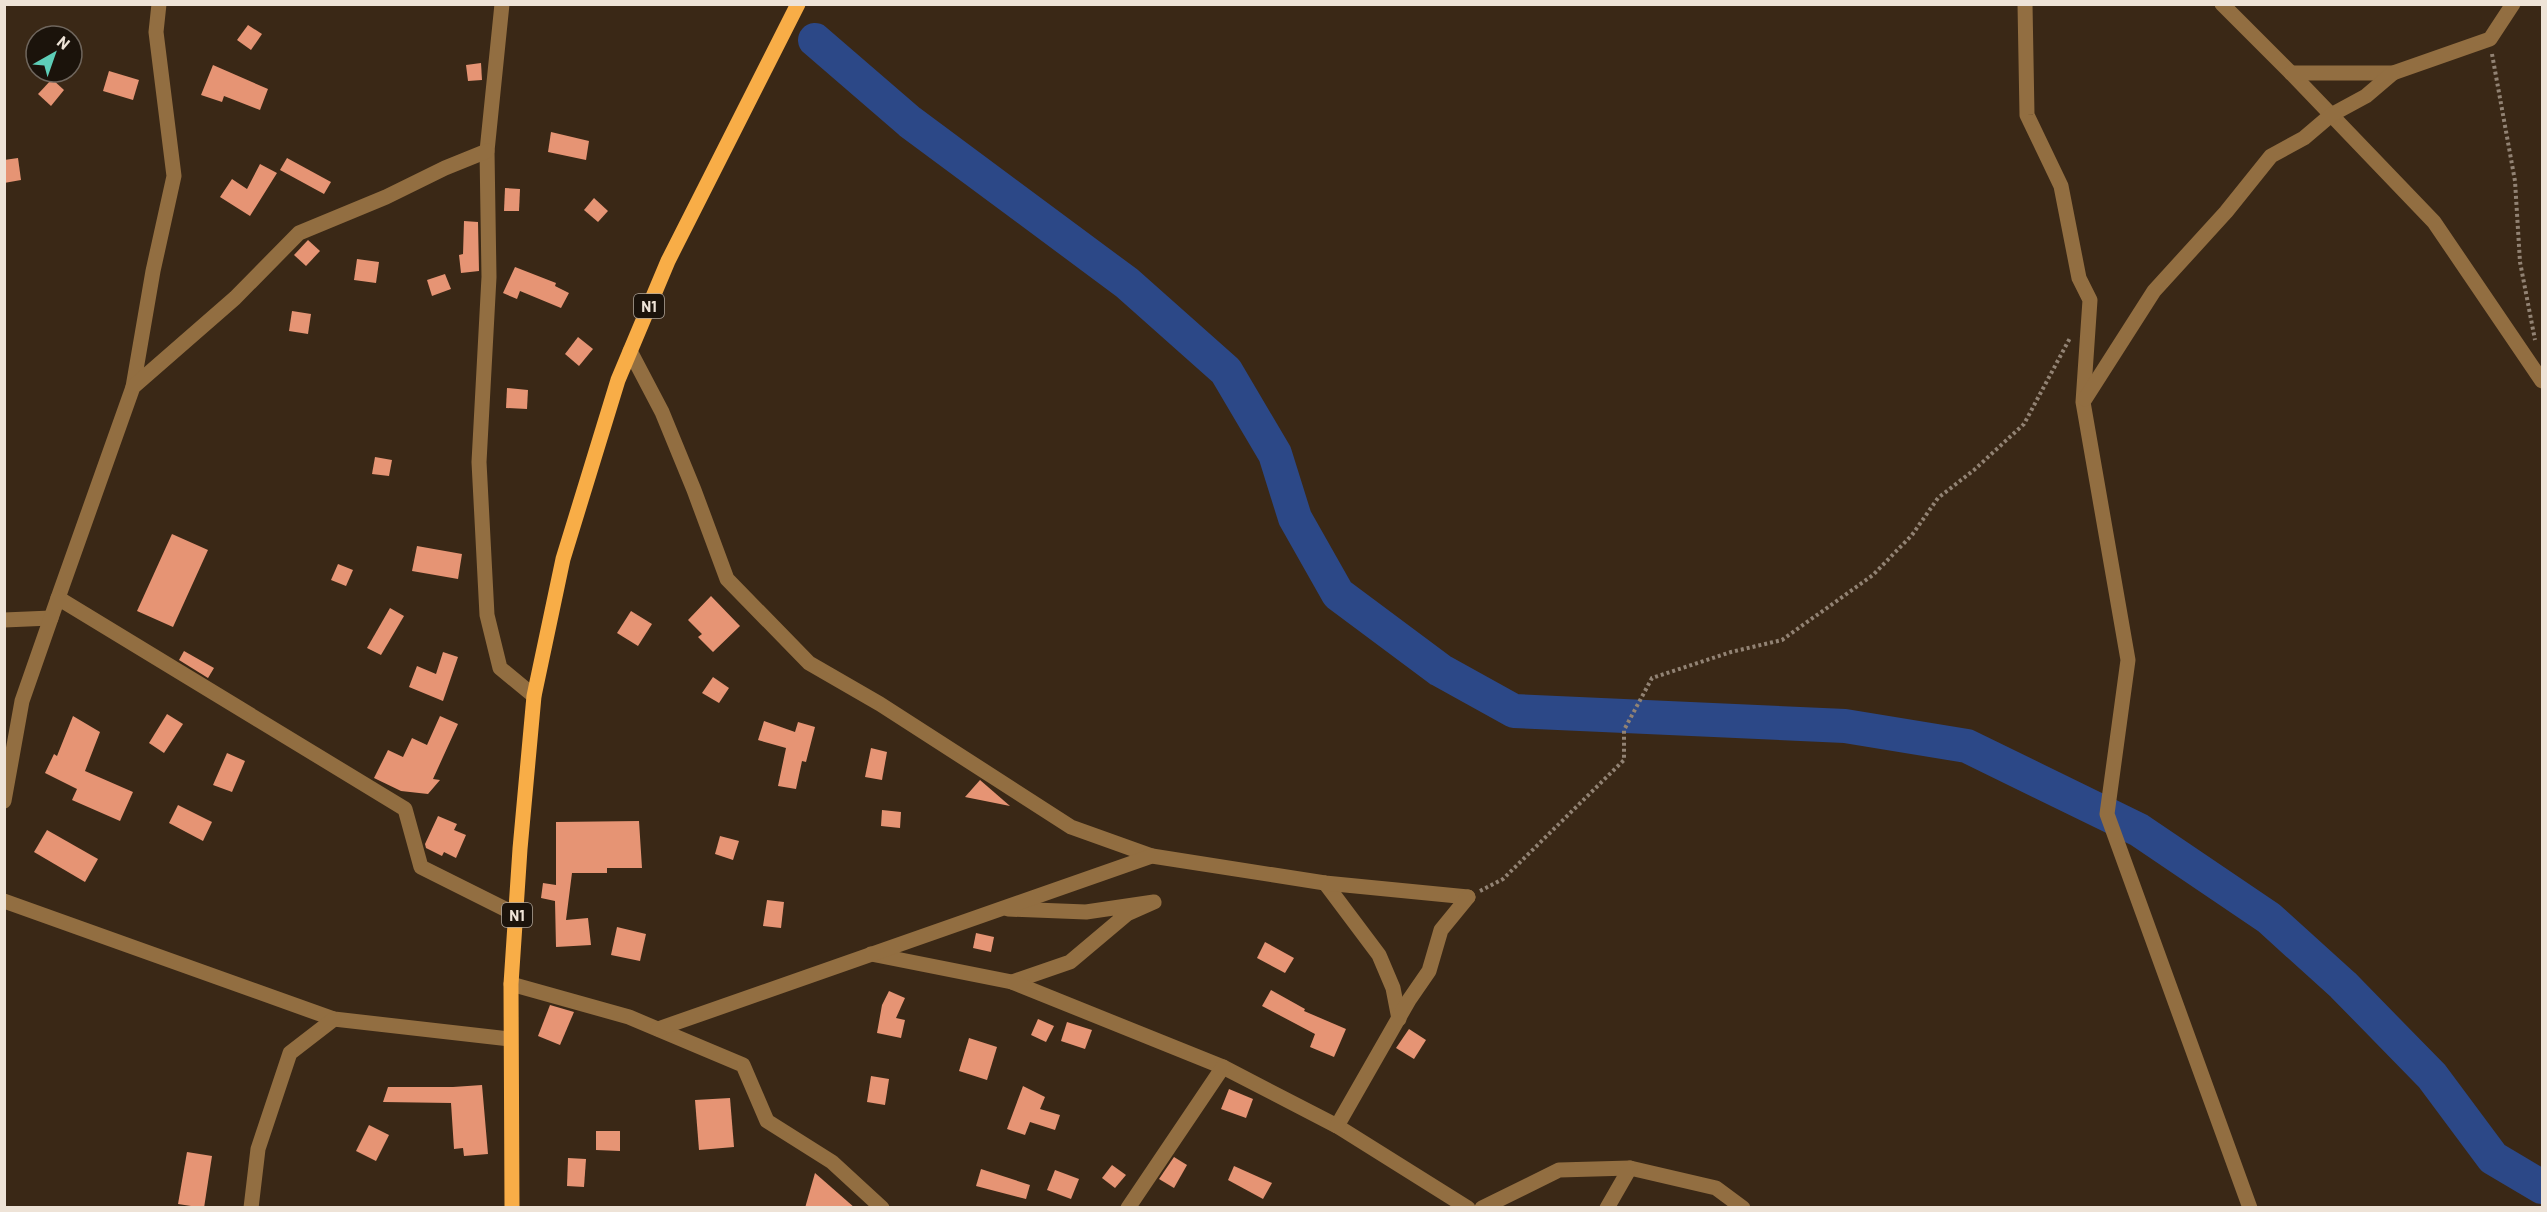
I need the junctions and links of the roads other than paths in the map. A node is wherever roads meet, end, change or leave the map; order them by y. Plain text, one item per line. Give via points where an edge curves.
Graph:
1 (159, 4) edge
2 (502, 4) edge
3 (798, 4) edge
4 (2025, 4) edge
5 (2222, 4) edge
6 (2513, 4) edge
7 (2291, 73) junction
8 (2393, 73) junction
9 (2331, 115) junction
10 (488, 151) junction
11 (630, 351) junction
12 (2542, 381) edge
13 (133, 387) junction
14 (2083, 402) junction
15 (58, 597) junction
16 (51, 618) junction
17 (4, 620) edge
18 (534, 696) junction
19 (4, 801) edge
20 (1152, 856) junction
21 (1325, 883) junction
22 (4, 901) edge
23 (1000, 909) junction
24 (517, 915) junction
25 (871, 954) junction
26 (1012, 982) junction
27 (511, 984) junction
28 (334, 1019) junction
29 (1399, 1019) junction
30 (658, 1029) junction
31 (510, 1039) junction
32 (1223, 1067) junction
33 (1337, 1126) junction
34 (1629, 1168) junction
35 (251, 1208) edge
36 (512, 1208) edge
37 (882, 1208) edge
38 (1128, 1208) edge
39 (1468, 1208) edge
40 (1482, 1208) edge
41 (1606, 1208) edge
42 (1743, 1208) edge
43 (2250, 1208) edge

1 - 13 street via 156,32 174,176
2 - 10 street
3 - 11 main road, N1 via 668,261
4 - 14 street via 2027,115 2061,186 2079,278 2090,300
5 - 7 street
6 - 8 street via 2490,39
7 - 8 street
7 - 9 street
8 - 9 street via 2366,96
9 - 12 street via 2434,222
9 - 14 street via 2304,138 2271,156 2154,291
10 - 13 street via 299,233 235,298
10 - 18 street via 489,277 479,462 487,615 500,668
11 - 18 main road, N1 via 563,559
11 - 20 street via 662,412 727,579 808,663 880,704 1071,827
13 - 15 street
14 - 43 street via 2128,660 2107,814
15 - 16 street
15 - 24 street via 405,809 421,867
16 - 17 street
16 - 19 street via 22,701
18 - 24 main road, N1
20 - 21 street
20 - 23 street
21 - 29 street via 1379,955 1393,988
21 - 29 street via 1468,897 1441,930 1429,971
22 - 28 street
23 - 25 street
23 - 26 street via 1086,912 1154,902 1126,914 1070,962
24 - 27 main road, N1
25 - 26 street
25 - 30 street
26 - 32 street
27 - 30 street
27 - 31 main road, N1
28 - 31 street
28 - 35 street via 290,1053 258,1149
29 - 33 street
30 - 37 street via 743,1065 767,1121 832,1162
31 - 36 main road, N1
32 - 33 street
32 - 38 street
33 - 39 street
34 - 40 street via 1559,1170
34 - 41 street
34 - 42 street via 1716,1188

